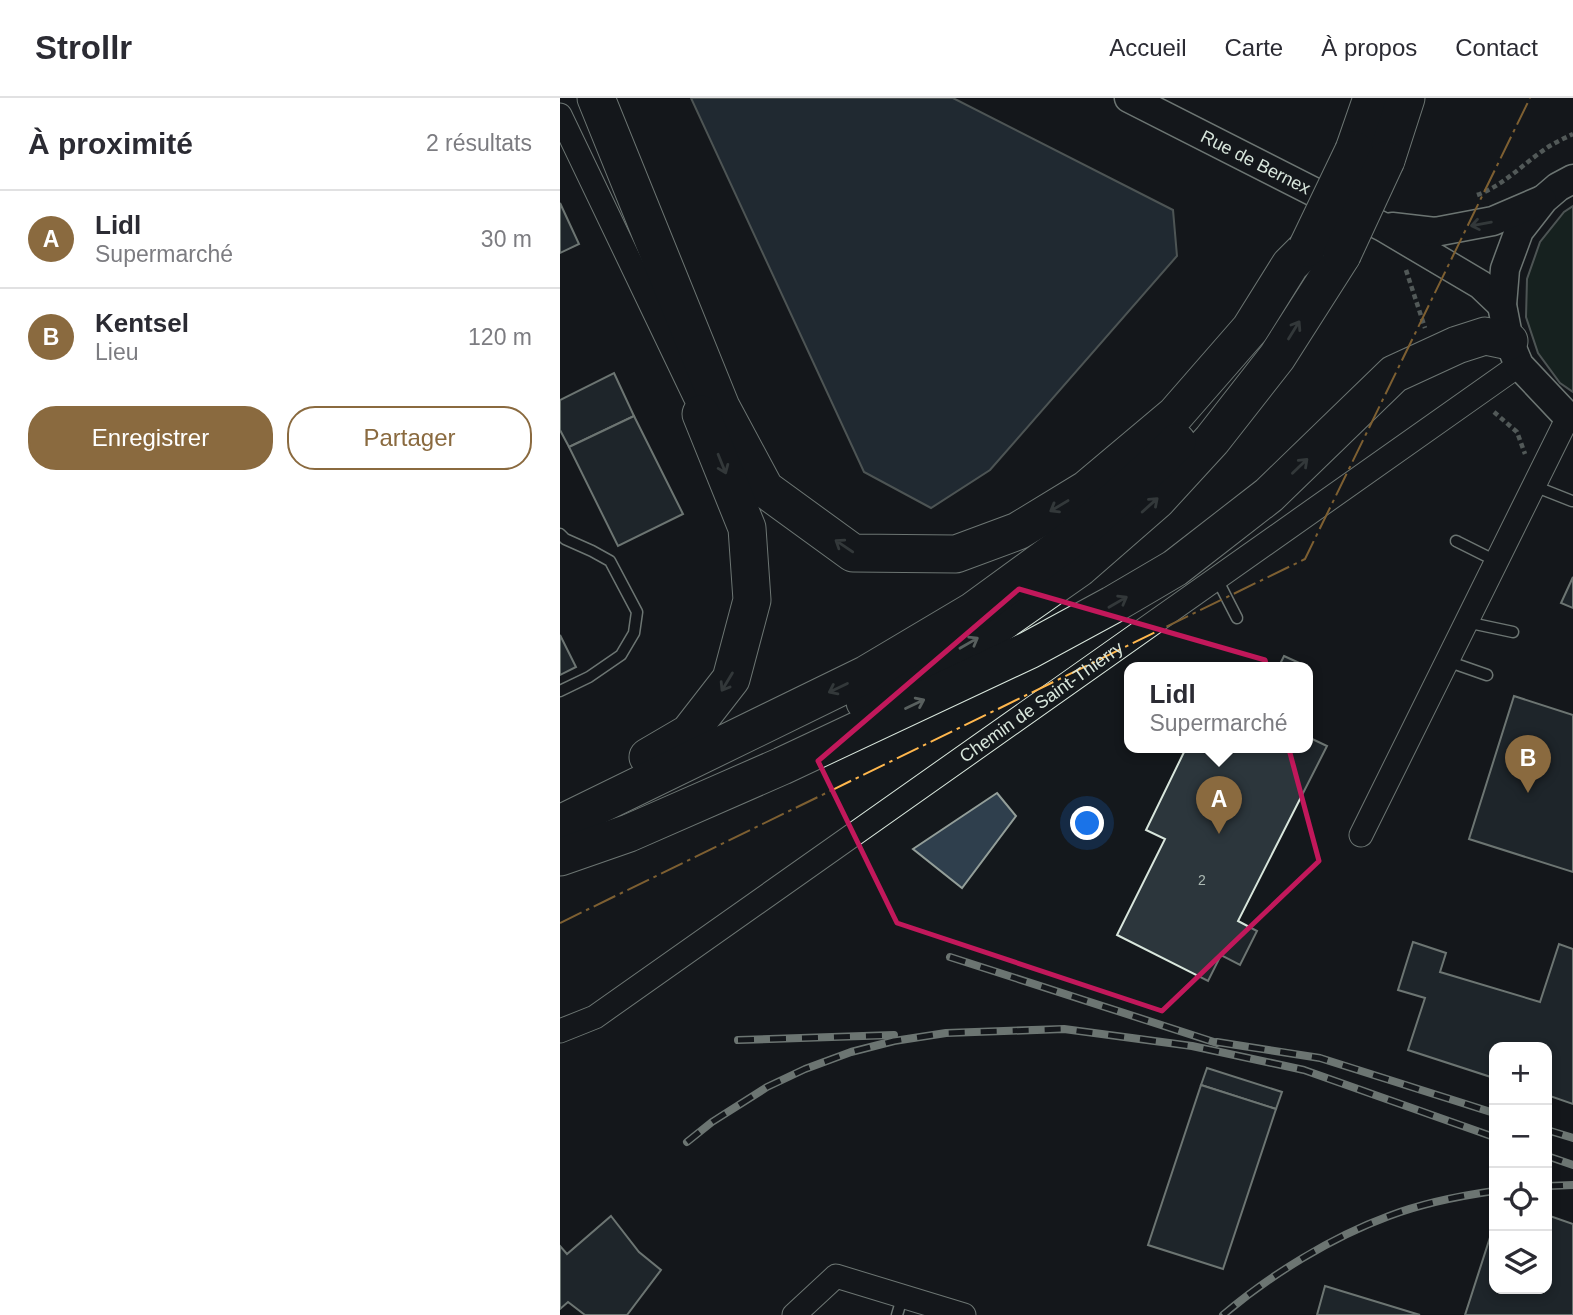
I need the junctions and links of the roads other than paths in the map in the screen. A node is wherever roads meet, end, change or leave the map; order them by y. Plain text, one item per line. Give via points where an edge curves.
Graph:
1 (573, 98) edge
2 (596, 98) edge
3 (1129, 98) edge
4 (1372, 98) edge
5 (1406, 98) edge
6 (560, 115) edge
7 (1370, 155) junction
8 (1573, 179) edge
9 (1544, 199) junction
10 (1383, 226) junction
11 (1325, 251) junction
12 (1502, 305) junction
13 (1514, 353) junction
14 (695, 397) junction
15 (1571, 417) edge
16 (1534, 486) junction
17 (1572, 501) edge
18 (560, 534) edge
19 (1456, 541) dead end
20 (1496, 561) junction
21 (1217, 579) junction
22 (1237, 618) dead end
23 (1466, 622) junction
24 (1513, 632) dead end
25 (1447, 661) junction
26 (1487, 674) dead end
27 (560, 691) edge
28 (560, 803) edge
29 (560, 824) edge
30 (1360, 839) dead end
31 (560, 855) edge
32 (560, 1031) edge
33 (900, 1305) edge
34 (794, 1315) edge
35 (964, 1315) edge

1 - 14 highway
11 -> 2 highway via 1290,265 1250,329 1175,415 1087,489 1018,531 956,554 853,553 765,489 721,407
3 - 10 street, Rue de Bernex
4 - 7 highway
5 - 7 highway
6 - 14 street
7 - 11 highway, bridge
8 - 9 street
9 -> 10 street via 1493,221 1434,232
9 - 12 street via 1519,231 1505,269
10 - 12 street, Rue de Bernex via 1480,285
11 -> 29 highway via 1209,405 1164,456 1073,538 973,611 867,674
31 -> 11 highway via 893,687 985,634 1079,568 1157,500 1277,358
12 - 13 street
13 - 15 street
13 - 21 street, Chemin de Saint-Thierry
31 -> 13 highway via 629,833 782,766 1029,650 1112,605 1175,568 1269,495 1394,374 1485,336
14 -> 28 highway via 747,528 752,600 731,679 689,733
15 - 16 street
16 - 17 lane
16 - 20 street
18 - 27 lane via 610,561 637,612 634,633 621,655
19 - 20 lane
20 - 23 street
21 - 22 lane
21 - 32 street, Chemin de Saint-Thierry via 595,1017
23 - 24 lane
23 - 25 street
25 - 26 lane
25 - 30 street
33 - 34 street via 836,1276
33 - 35 street

